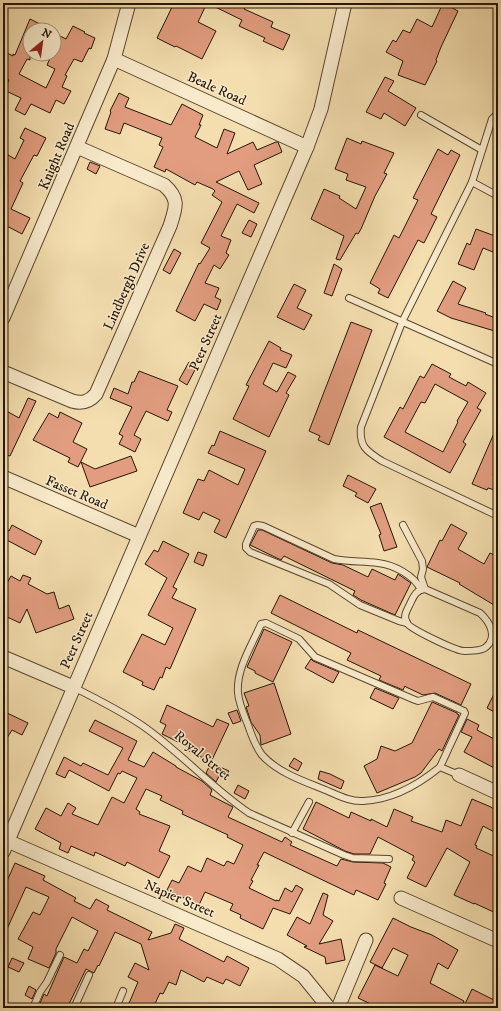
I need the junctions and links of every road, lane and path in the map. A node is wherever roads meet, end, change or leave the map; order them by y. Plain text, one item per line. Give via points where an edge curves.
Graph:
1 (128, 3) edge
2 (345, 3) edge
3 (114, 59) junction
4 (498, 112) edge
5 (421, 115) dead end
6 (77, 147) junction
7 (307, 147) junction
8 (482, 150) junction
9 (472, 182) junction
10 (498, 196) edge
11 (349, 298) dead end
12 (3, 318) edge
13 (403, 320) junction
14 (498, 364) edge
15 (3, 372) edge
16 (3, 477) edge
17 (498, 516) edge
18 (404, 525) dead end
19 (139, 536) junction
20 (423, 589) junction
21 (407, 623) junction
22 (495, 641) edge
23 (3, 657) edge
24 (73, 687) junction
25 (440, 767) junction
26 (458, 775) joint
27 (498, 793) edge
28 (309, 802) dead end
29 (292, 833) junction
30 (4, 844) edge
31 (389, 859) dead end
32 (401, 898) dead end
33 (366, 940) dead end
34 (498, 941) edge
35 (60, 955) dead end
36 (89, 975) dead end
37 (123, 991) dead end
38 (33, 1008) edge
39 (74, 1008) edge
40 (116, 1008) edge
41 (329, 1008) edge
42 (338, 1008) edge

1 - 3 street, Knight Road
2 - 7 street, Peer Street via 321,109
3 - 6 street, Knight Road
3 - 7 street, Beale Road
4 - 8 lane via 492,119
5 - 8 lane
6 - 12 street, Knight Road
6 - 15 street, Lindbergh Drive via 164,185 176,200 170,226 92,399 80,403 72,401
7 - 19 street, Peer Street
8 - 9 lane
9 - 10 lane
9 - 13 lane
11 - 13 lane
13 - 14 lane
13 - 17 lane via 361,427 363,447 382,461
16 - 19 street, Fasset Road
18 - 20 lane via 422,561
19 - 24 street, Peer Street
20 - 21 lane via 416,593 406,611
20 - 21 lane via 412,578 395,569 378,563 334,559 263,526 254,526 246,544 250,552 328,584 360,605
20 - 22 lane via 480,614 491,627
21 - 22 lane via 414,630 461,651 484,649
23 - 24 street, Royal Street
24 - 29 lane, Royal Street via 144,727 249,813
24 - 30 street, Peer Street
25 - 25 lane via 396,794 362,801 350,800 321,788 286,773 271,763 261,754 243,712 238,692 240,670 261,624 266,623 293,636 315,657 408,697 418,701 433,697 464,711
25 - 26 lane
26 - 27 street
28 - 29 lane
29 - 31 lane, Royal Street via 348,856
30 - 41 street, Napier Street via 278,959 303,976
32 - 34 street
33 - 42 street
35 - 38 lane
36 - 39 lane
37 - 40 lane

